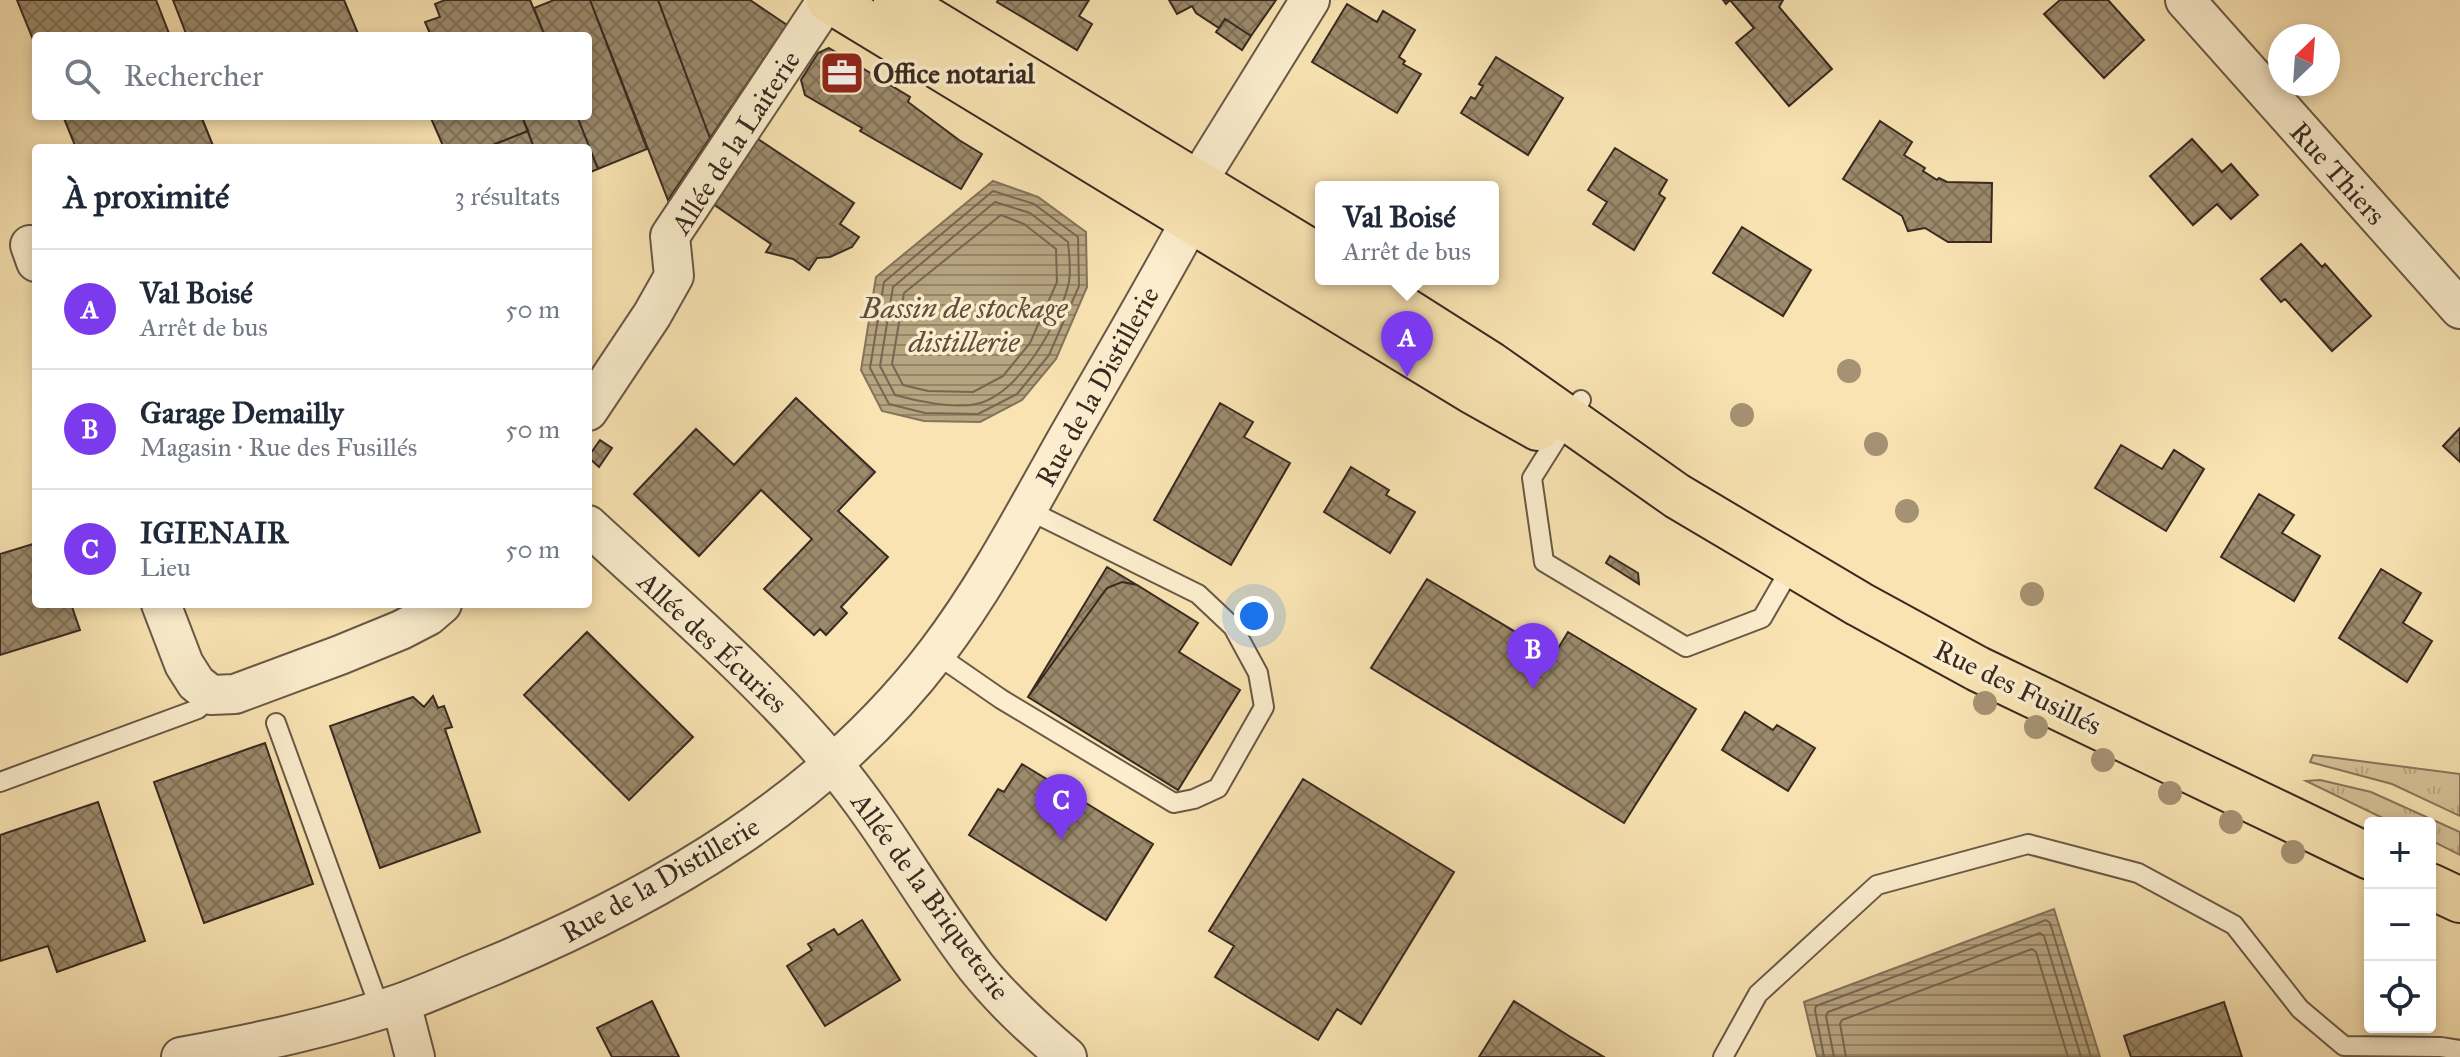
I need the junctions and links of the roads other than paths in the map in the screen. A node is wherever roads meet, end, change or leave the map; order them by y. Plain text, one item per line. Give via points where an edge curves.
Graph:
1 (828, 0) edge
2 (896, 0) edge
3 (1310, 0) edge
4 (2185, 0) edge
5 (1194, 200) junction
6 (1315, 255) edge
7 (1315, 283) edge
8 (1318, 285) edge
9 (1365, 285) edge
10 (2460, 309) edge
11 (592, 405) edge
12 (1569, 419) junction
13 (1028, 510) junction
14 (592, 529) edge
15 (1792, 566) junction
16 (163, 608) edge
17 (437, 608) edge
18 (936, 654) junction
19 (211, 695) junction
20 (276, 723) dead end
21 (833, 764) junction
22 (0, 782) edge
23 (2364, 854) edge
24 (2436, 889) edge
25 (2460, 900) edge
26 (390, 1006) junction
27 (2460, 1050) edge
28 (181, 1057) edge
29 (415, 1057) edge
30 (1067, 1057) edge
31 (1723, 1057) edge

1 - 5 main road, Rue des Fusillés
1 - 11 street, Allée de la Laiterie via 670,236 674,276
2 - 5 main road, Rue des Fusillés
3 - 5 street
4 - 10 street, Rue Thiers
5 - 6 main road, Rue des Fusillés
5 - 7 main road, Rue des Fusillés
5 - 13 street, Rue de la Distillerie
8 - 12 main road, Rue des Fusillés via 1472,391
9 - 12 main road, Rue des Fusillés
12 - 15 main road, Rue des Fusillés via 1677,496
12 - 15 lane via 1532,478 1544,562 1686,647 1762,618
13 - 18 street, Rue de la Distillerie
13 - 18 lane via 1198,594 1233,627 1258,673 1264,707 1218,788 1174,803
14 - 21 street, Allée des Écuries via 746,671
15 - 23 main road, Rue des Fusillés via 1978,669
16 - 19 street via 184,664
17 - 19 street via 401,630 340,655 235,694
18 - 21 street, Rue de la Distillerie
19 - 22 lane via 198,709
20 - 26 lane
21 - 26 street, Rue de la Distillerie via 714,854 621,906 556,939
21 - 30 street, Allée de la Briqueterie via 977,968 1018,1015
24 - 25 main road
26 - 28 street, Rue de la Distillerie via 297,1033
26 - 29 street
27 - 31 lane via 2344,1046 2300,1009 2234,925 2138,873 2028,844 1877,885 1758,994

